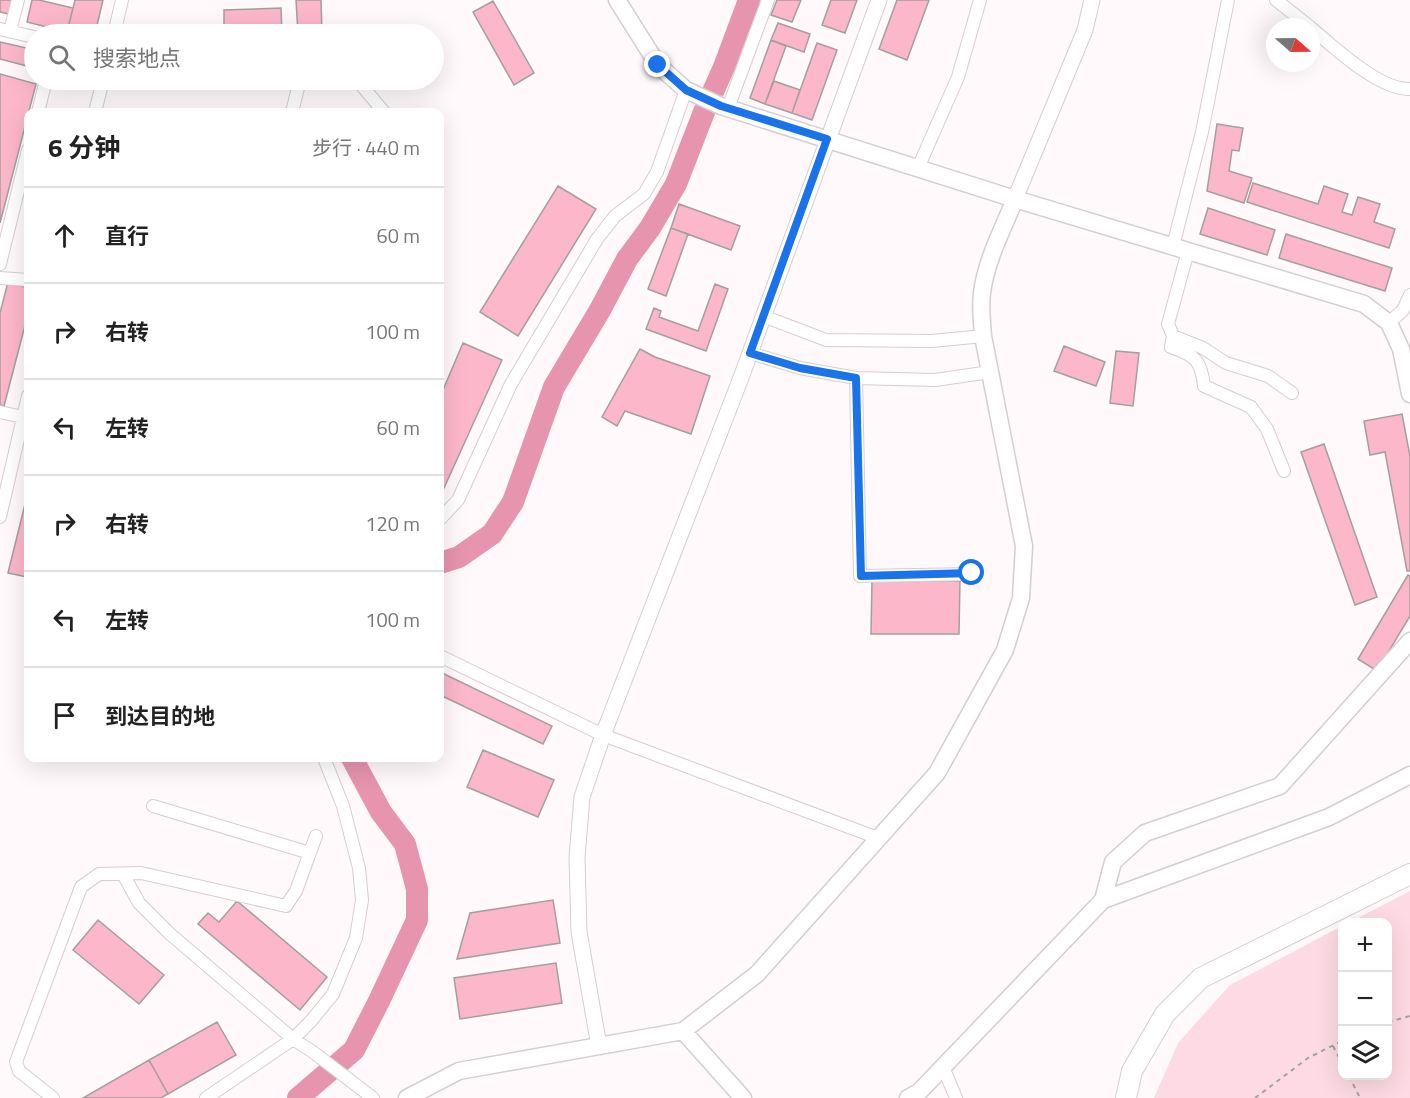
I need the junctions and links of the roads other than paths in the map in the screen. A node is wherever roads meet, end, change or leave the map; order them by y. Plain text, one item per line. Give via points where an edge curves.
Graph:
1 (18, 0) edge
2 (122, 0) edge
3 (617, 0) edge
4 (768, 0) edge
5 (879, 0) edge
6 (980, 0) edge
7 (1092, 0) edge
8 (1228, 0) edge
9 (1276, 0) edge
10 (1298, 18) edge
11 (116, 24) edge
12 (5, 30) edge
13 (24, 35) edge
14 (1320, 36) edge
15 (1410, 89) edge
16 (44, 90) edge
17 (100, 90) edge
18 (297, 90) edge
19 (365, 90) edge
20 (693, 94) junction
21 (724, 107) junction
22 (39, 108) edge
23 (96, 108) edge
24 (292, 108) edge
25 (381, 108) edge
26 (827, 139) junction
27 (24, 166) edge
28 (918, 168) junction
29 (1015, 199) junction
30 (1180, 249) junction
31 (0, 264) edge
32 (0, 278) edge
33 (24, 280) edge
34 (1410, 295) edge
35 (1406, 314) edge
36 (763, 316) junction
37 (1389, 323) junction
38 (983, 336) junction
39 (1173, 336) junction
40 (750, 353) junction
41 (990, 372) junction
42 (856, 378) junction
43 (1292, 393) dead end
44 (1410, 394) edge
45 (0, 412) edge
46 (24, 417) joint
47 (1284, 471) dead end
48 (444, 515) edge
49 (0, 517) edge
50 (972, 573) dead end
51 (1410, 641) edge
52 (444, 658) edge
53 (603, 735) junction
54 (326, 762) edge
55 (1410, 775) edge
56 (153, 806) dead end
57 (316, 836) dead end
58 (878, 838) junction
59 (310, 853) junction
60 (123, 874) junction
61 (1410, 874) edge
62 (1103, 900) junction
63 (683, 1031) junction
64 (293, 1039) junction
65 (599, 1046) junction
66 (943, 1067) junction
67 (369, 1094) edge
68 (53, 1098) edge
69 (206, 1098) edge
70 (407, 1098) edge
71 (743, 1098) edge
72 (908, 1098) edge
73 (956, 1098) edge
74 (1126, 1098) edge

1 - 12 street
2 - 11 street
3 - 20 main road via 658,65
4 - 21 street
5 - 26 street
6 - 28 street via 958,77
7 - 29 street via 1085,30
8 - 30 street
9 - 10 street
12 - 13 street
14 - 15 street via 1379,81 1394,88
16 - 22 street
17 - 23 street
18 - 24 street
19 - 25 street
20 - 21 main road
20 - 48 street via 644,194 615,216 597,240 512,384 458,500
21 - 26 main road
26 - 28 main road
26 - 36 street
27 - 31 street
28 - 29 main road
29 - 30 main road
29 - 38 main road via 987,269 982,292
30 - 37 main road via 1364,304
30 - 39 street via 1168,324
32 - 33 street
34 - 35 street
35 - 37 street
36 - 38 street via 826,340 933,341
36 - 40 street
37 - 44 main road via 1401,349
38 - 41 main road
39 - 43 street via 1226,363 1268,376
39 - 47 street via 1171,346 1193,356 1202,371 1204,386 1251,407 1267,429
40 - 42 street via 800,368
40 - 53 street
41 - 42 street via 935,380
41 - 58 main road via 1023,546 1021,598 1005,650 937,772
42 - 50 street via 861,576
45 - 46 street
46 - 49 street
51 - 62 main road via 1280,786 1145,833 1113,862
52 - 53 street
53 - 58 street
53 - 65 street via 582,797 577,857 579,932
54 - 64 street via 343,806 359,868 362,900 356,938 333,994
55 - 62 main road via 1329,817
56 - 59 street
57 - 59 street
58 - 63 main road via 757,974
59 - 60 street via 286,906 141,873
60 - 64 street via 139,903 169,933
60 - 68 street via 99,874 81,887 16,1062 19,1071
61 - 74 main road via 1201,978 1165,1014 1132,1071
62 - 66 main road
63 - 65 main road
63 - 71 main road
64 - 67 street
64 - 69 street
65 - 70 main road via 459,1071
66 - 72 main road
66 - 73 street

